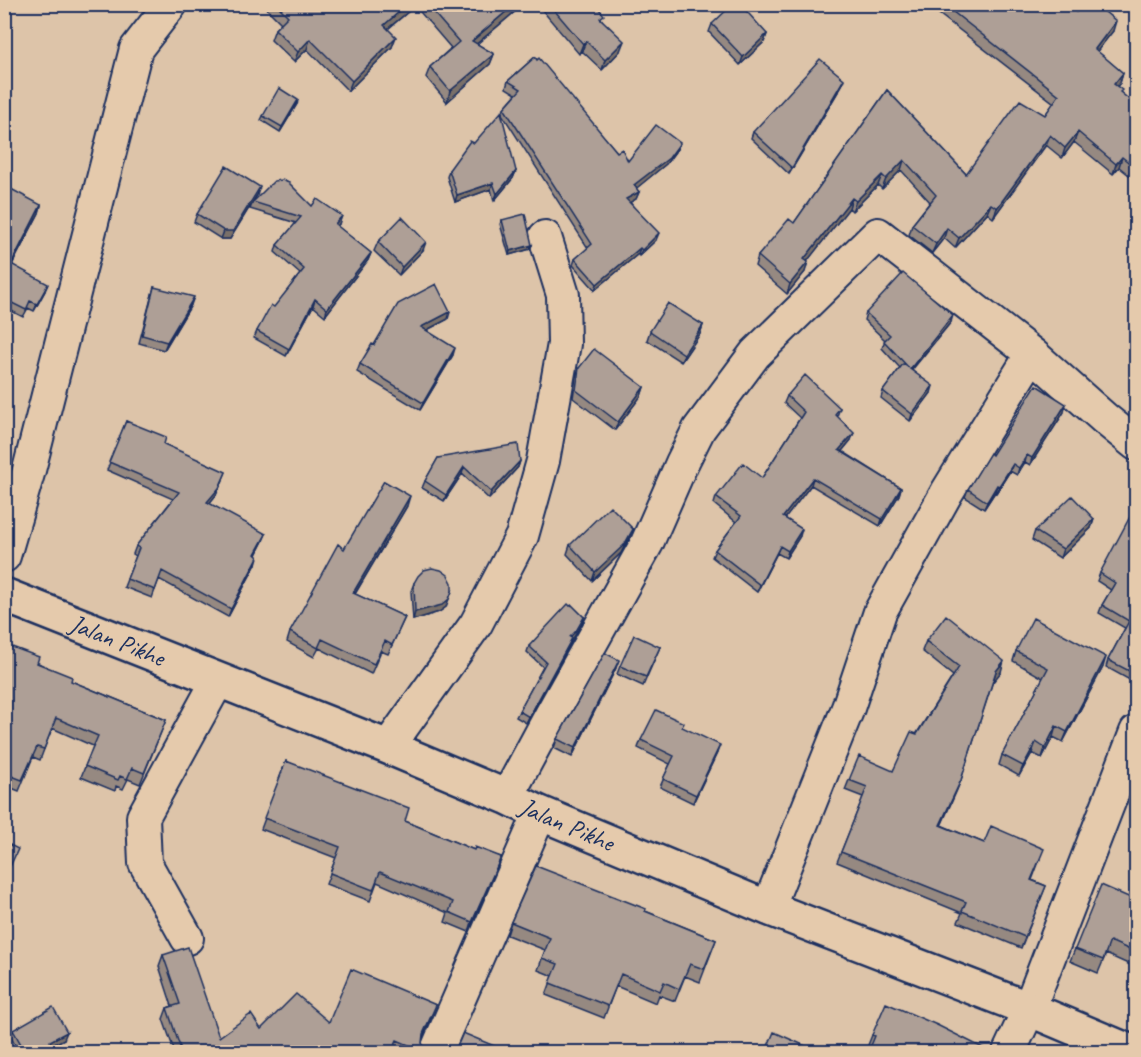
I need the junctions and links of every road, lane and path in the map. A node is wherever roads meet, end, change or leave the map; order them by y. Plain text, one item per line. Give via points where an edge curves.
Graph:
1 (171, 4) edge
2 (545, 237) dead end
3 (1032, 354) junction
4 (1137, 444) edge
5 (4, 556) edge
6 (4, 595) edge
7 (218, 680) junction
8 (1137, 732) edge
9 (388, 747) junction
10 (507, 797) junction
11 (540, 813) junction
12 (768, 908) junction
13 (187, 938) dead end
14 (1029, 1009) junction
15 (436, 1053) edge
16 (1009, 1053) edge
17 (1131, 1053) edge

1 - 5 street via 136,48 30,470
2 - 9 street via 563,296 564,344 543,461 522,536 476,624
3 - 4 street
3 - 10 street via 878,234 755,354 699,429 647,543
3 - 12 street via 947,492 880,612 848,708
6 - 7 highway, Jalan Pikhe
7 - 9 highway, Jalan Pikhe
7 - 13 street via 144,817 145,863
8 - 14 street
9 - 10 highway, Jalan Pikhe
10 - 11 highway, Jalan Pikhe
11 - 12 highway, Jalan Pikhe
11 - 15 street
12 - 14 highway, Jalan Pikhe
14 - 16 street
14 - 17 highway, Jalan Pikhe

